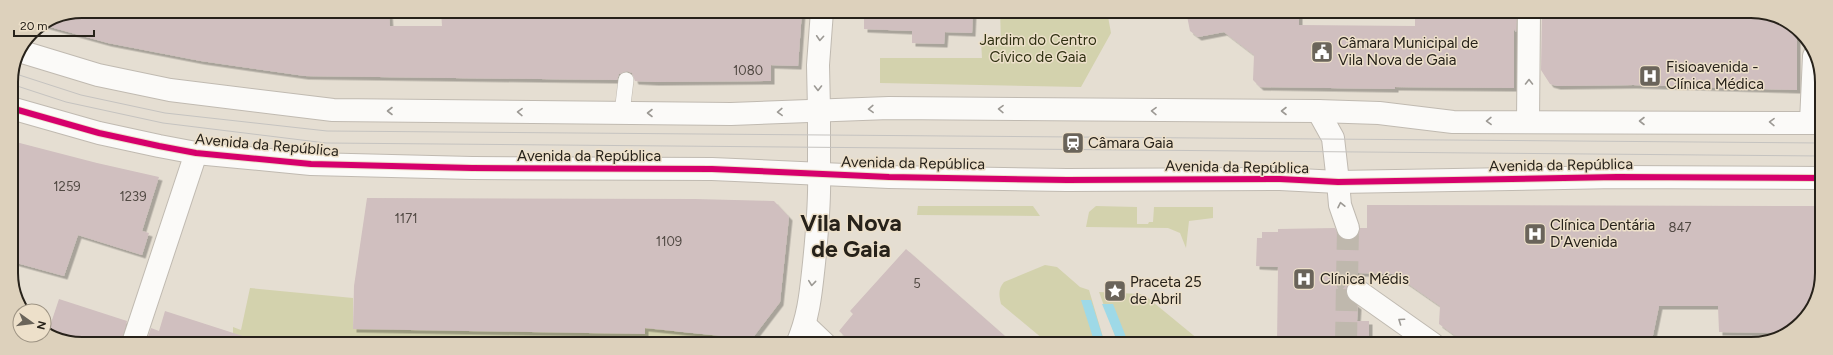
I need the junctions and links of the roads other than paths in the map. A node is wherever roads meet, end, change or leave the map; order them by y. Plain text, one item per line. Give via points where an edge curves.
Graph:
1 (821, 18) edge
2 (1529, 18) edge
3 (25, 53) edge
4 (1815, 77) edge
5 (626, 80) dead end
6 (1815, 89) edge
7 (18, 110) edge
8 (819, 110) junction
9 (1318, 111) junction
10 (622, 113) junction
11 (1528, 121) junction
12 (1815, 122) edge
13 (196, 153) junction
14 (819, 174) junction
15 (1815, 178) edge
16 (1338, 182) junction
17 (1348, 228) tunnel mouth
18 (1358, 291) tunnel mouth
19 (801, 335) edge
20 (135, 337) edge
21 (1423, 337) edge

1 -> 8 main road via 818,65
11 -> 2 main road
10 -> 3 main road via 333,110 170,90 98,76
4 - 6 main road
5 - 10 lane
7 - 13 main road, Avenida da República via 99,134
9 -> 8 main road via 901,108
8 -> 10 main road via 731,114
8 - 14 main road
11 -> 9 main road via 1453,122 1379,113
9 - 16 main road via 1333,138
12 -> 11 main road
13 - 14 main road, Avenida da República via 311,164 712,169
13 - 20 main road
14 - 16 main road, Avenida da República via 1067,180 1280,179
14 -> 19 main road via 820,211 809,309
15 - 16 main road, Avenida da República via 1616,177
17 -> 16 main road via 1340,205
21 -> 18 main road

